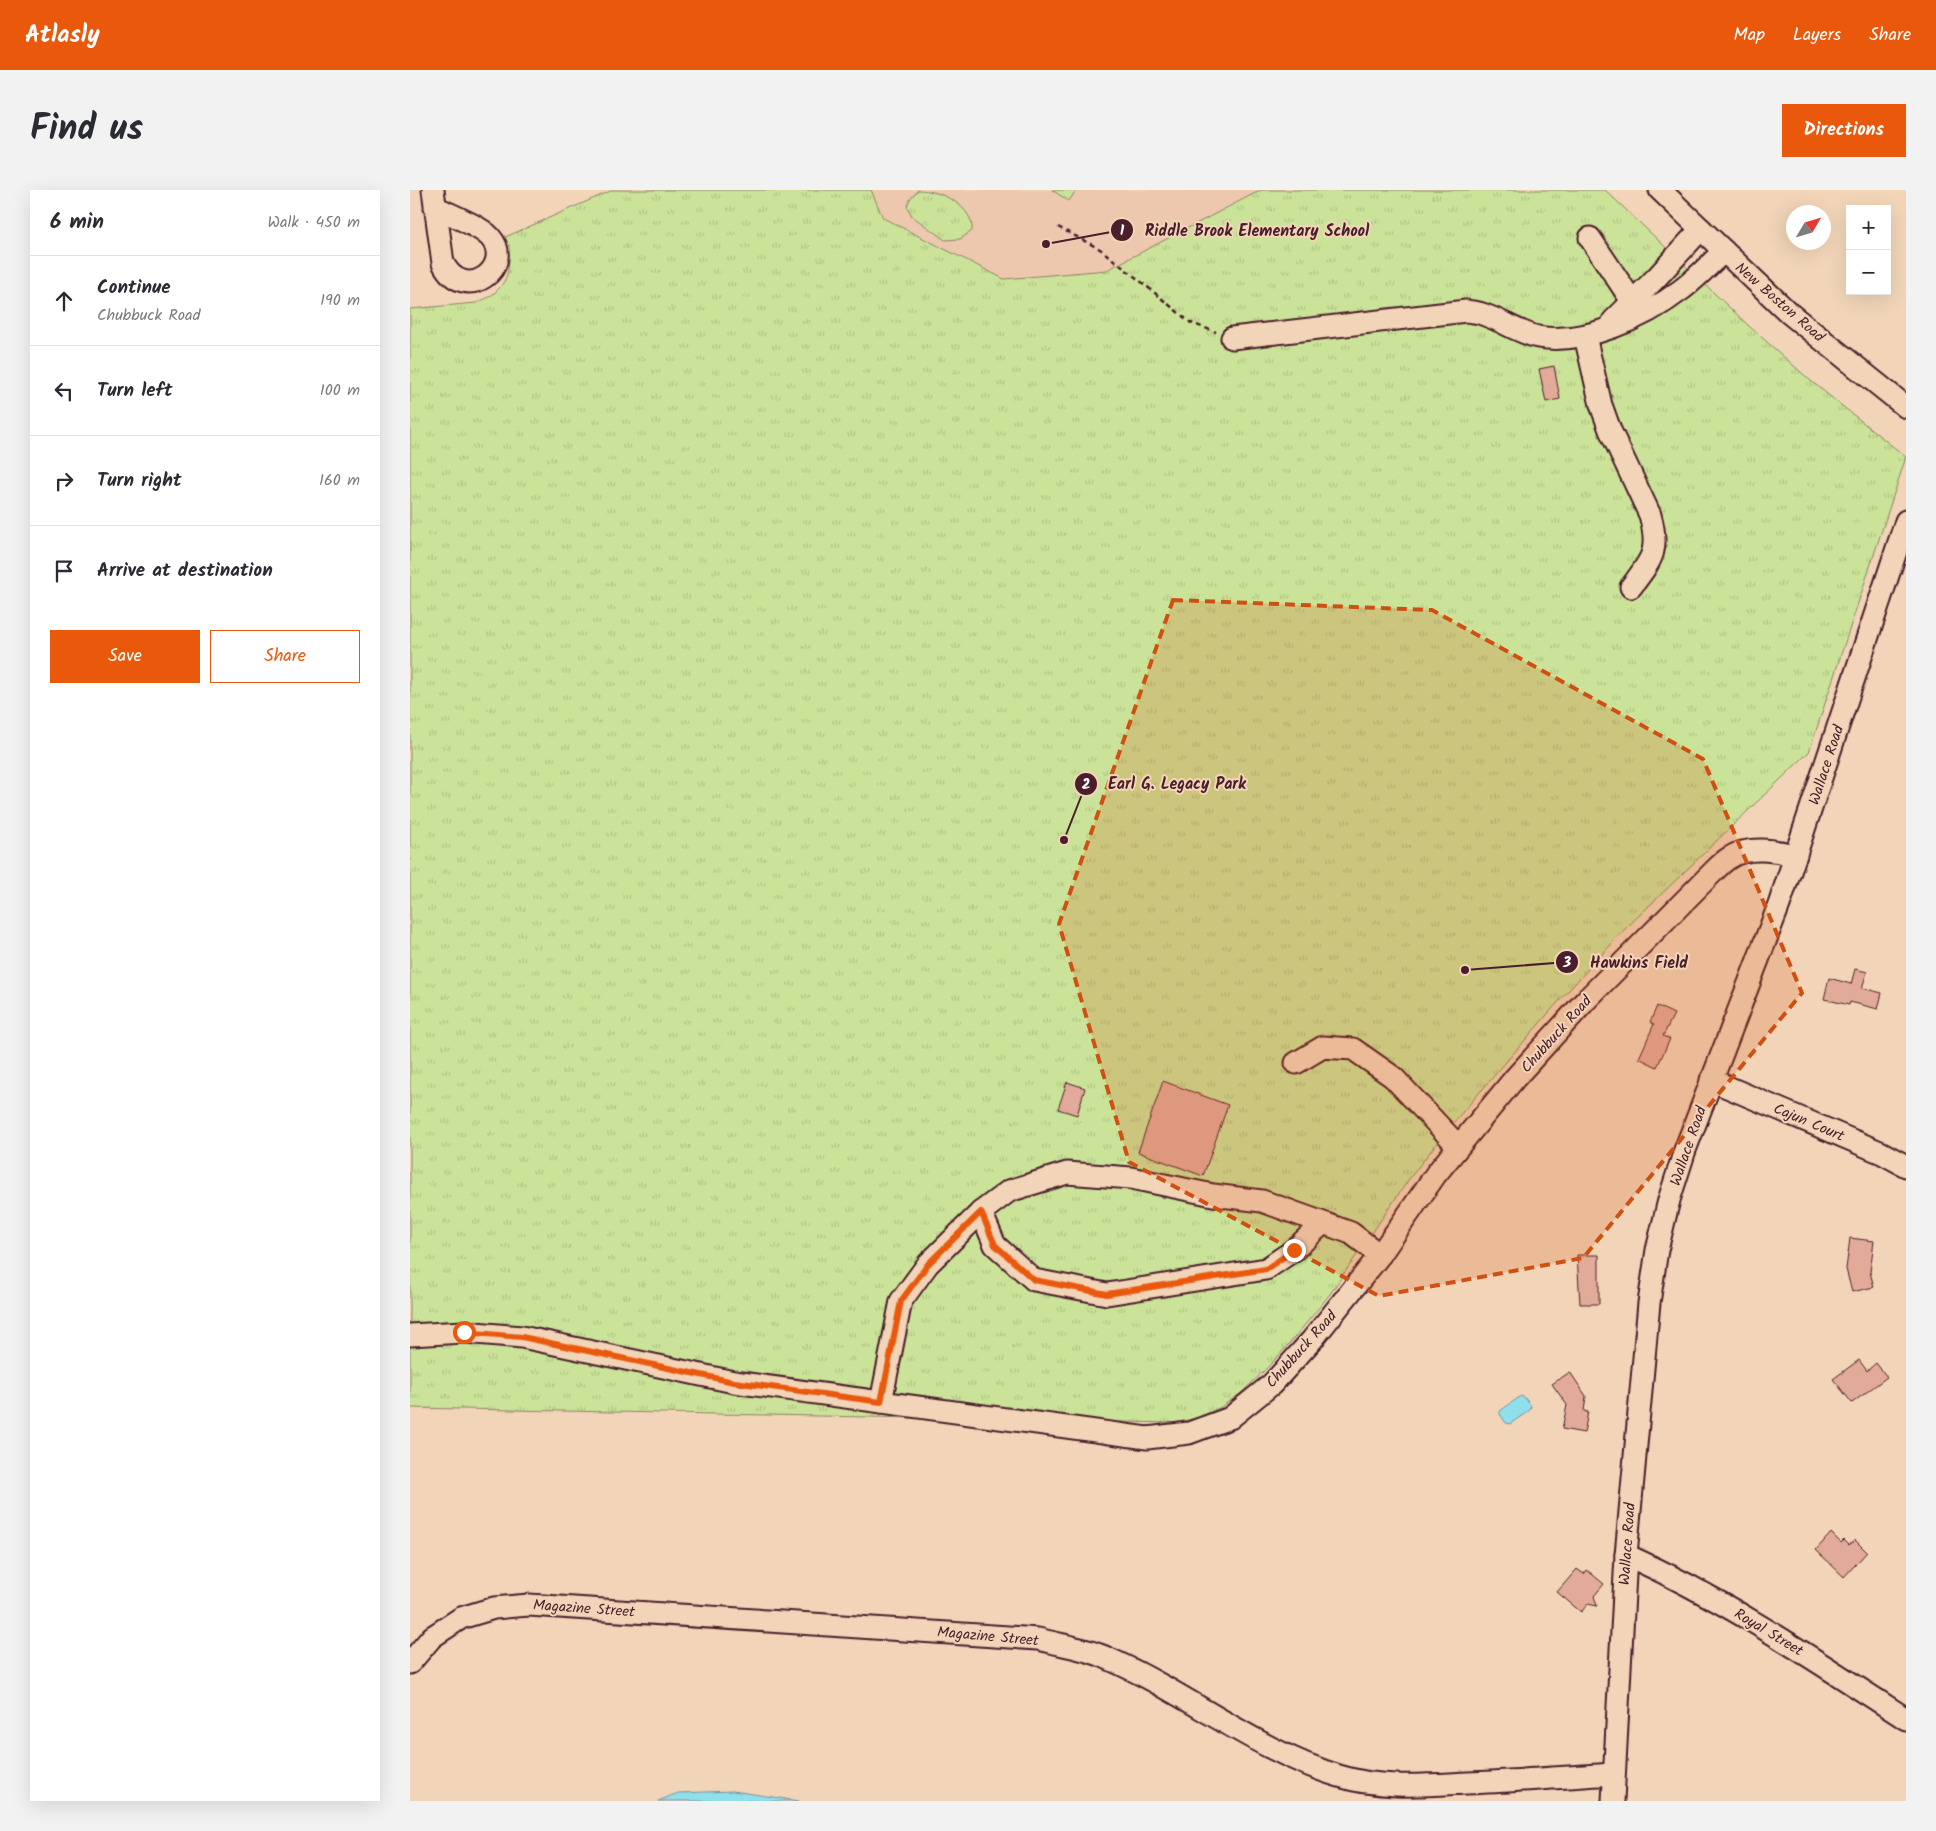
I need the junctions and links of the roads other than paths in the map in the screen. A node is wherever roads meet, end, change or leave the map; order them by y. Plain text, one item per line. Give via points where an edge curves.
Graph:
1 (1660, 190) edge
2 (1701, 230) junction
3 (1590, 238) dead end
4 (1724, 252) junction
5 (1637, 308) junction
6 (1594, 333) junction
7 (1232, 338) road end
8 (1906, 407) edge
9 (1906, 521) edge
10 (1631, 587) dead end
11 (1796, 855) junction
12 (1296, 1062) dead end
13 (1711, 1080) junction
14 (1458, 1146) junction
15 (1906, 1166) edge
16 (981, 1212) junction
17 (1323, 1223) junction
18 (1380, 1255) junction
19 (410, 1335) edge
20 (881, 1402) junction
21 (1626, 1555) junction
22 (410, 1663) edge
23 (1906, 1719) edge
24 (1614, 1774) junction
25 (1613, 1801) edge

1 - 2 street, New Boston Road
2 - 4 street, New Boston Road
2 - 5 street
3 - 5 street
4 - 5 street via 1682,290
4 - 8 street, New Boston Road via 1789,313
5 - 6 street
6 - 7 street via 1557,339 1536,336 1511,328 1485,314 1466,311
6 - 10 street via 1601,405 1654,530 1653,554
9 - 11 street, Wallace Road
11 - 13 street, Wallace Road
11 - 14 street, Chubbuck Road via 1768,850 1730,856 1586,1000
12 - 14 street via 1323,1047 1353,1049 1393,1077
13 - 15 street, Cajun Court
13 - 21 street, Wallace Road via 1669,1200 1657,1250 1649,1302
14 - 18 street, Chubbuck Road
16 - 17 street via 1010,1191 1067,1172 1131,1178 1213,1195 1262,1201
16 - 17 street via 995,1245 1034,1280 1107,1294 1266,1269 1294,1250
16 - 20 street via 928,1264 901,1301
17 - 18 street via 1351,1233
18 - 20 street, Chubbuck Road via 1272,1384 1230,1418 1189,1433 1147,1438
19 - 20 street, Chubbuck Road via 464,1332 522,1337 734,1382
21 - 23 street, Royal Street via 1666,1572 1772,1633
21 - 24 street, Wallace Road
22 - 24 street, Magazine Street via 432,1638 461,1618 494,1608 528,1605 1038,1639 1106,1657 1260,1742 1340,1777 1375,1784 1410,1785
24 - 25 street, Wallace Road

